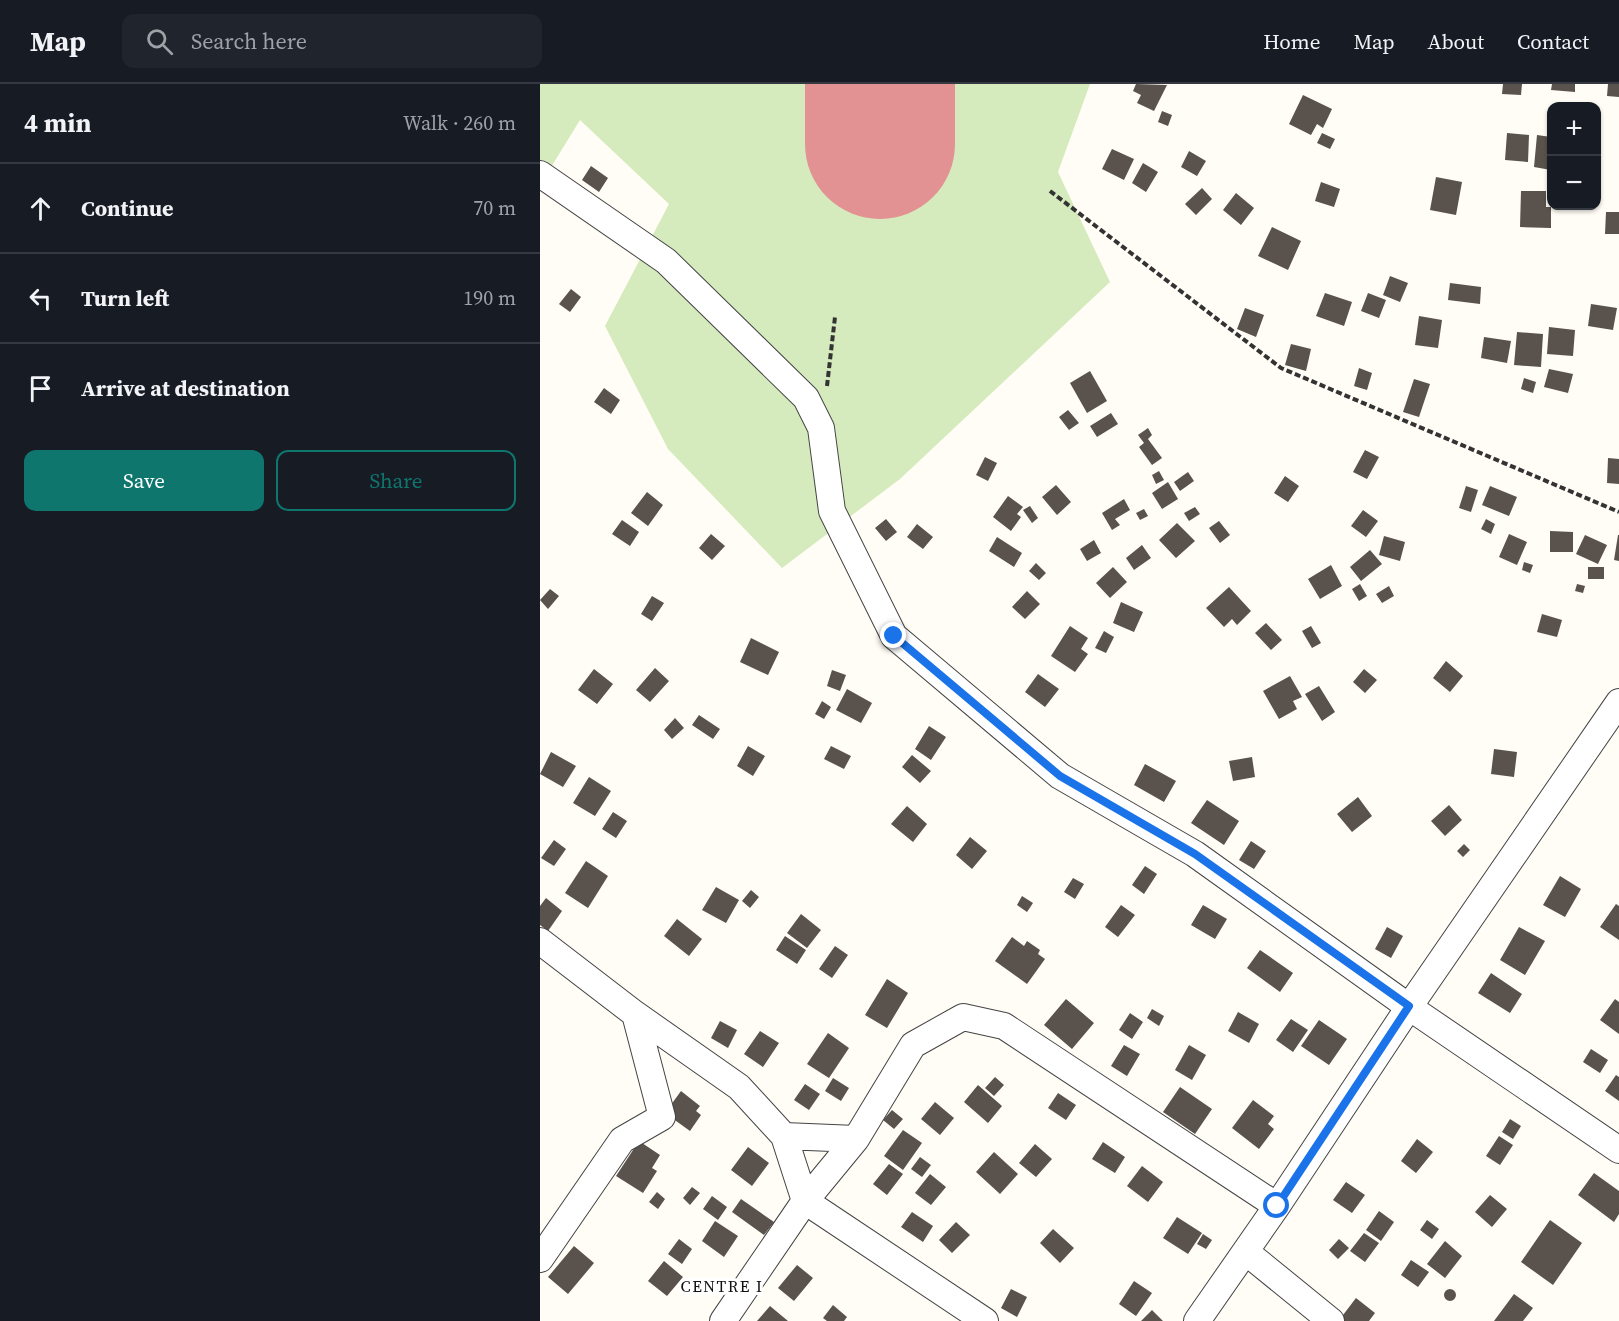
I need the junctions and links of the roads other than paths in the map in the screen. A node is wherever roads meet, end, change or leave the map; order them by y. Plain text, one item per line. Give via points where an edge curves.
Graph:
1 (540, 174) edge
2 (1619, 702) edge
3 (540, 941) edge
4 (1409, 1006) junction
5 (635, 1014) junction
6 (784, 1136) junction
7 (856, 1139) junction
8 (1619, 1150) edge
9 (805, 1201) junction
10 (1277, 1206) junction
11 (1246, 1252) junction
12 (540, 1259) edge
13 (723, 1321) edge
14 (985, 1321) edge
15 (1197, 1321) edge
16 (1331, 1321) edge

1 - 4 street via 666,261 806,398 821,428 832,511 894,636 1060,776 1195,854
2 - 4 street
3 - 5 street
4 - 8 street
4 - 10 street
5 - 6 street via 739,1087
5 - 12 street via 662,1118 622,1140
6 - 7 street
6 - 9 street
7 - 9 street
7 - 10 street via 913,1045 963,1017 1004,1026
9 - 13 street
9 - 14 street
10 - 11 street
11 - 15 street
11 - 16 street

